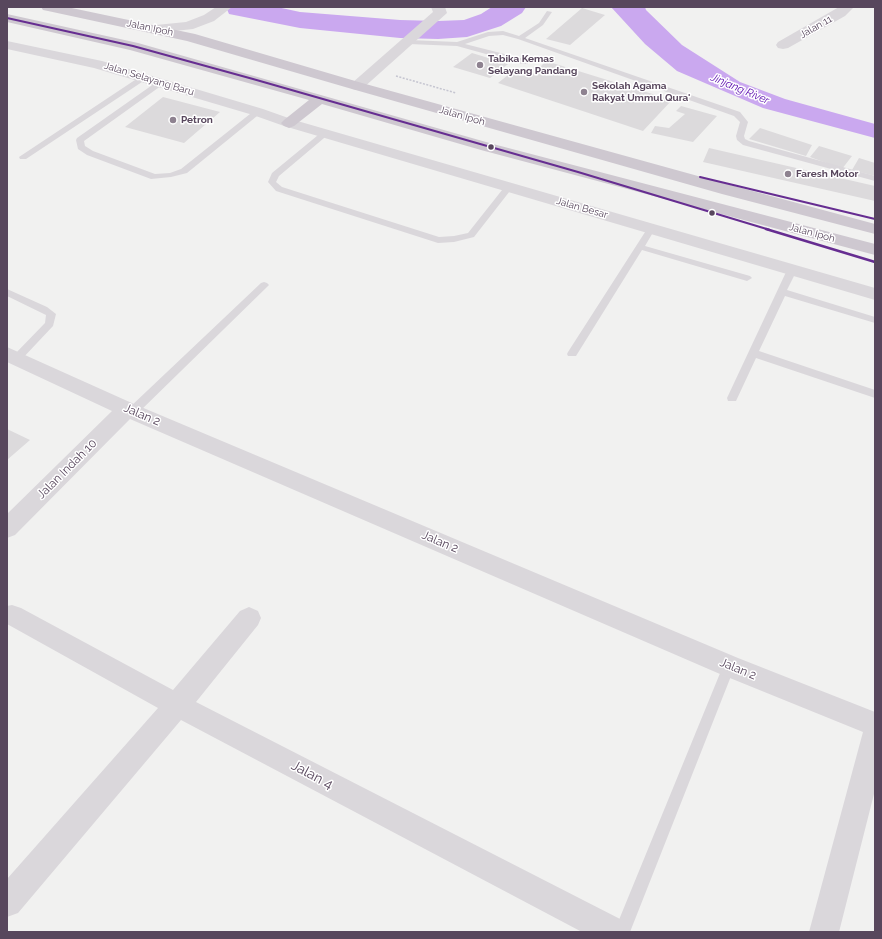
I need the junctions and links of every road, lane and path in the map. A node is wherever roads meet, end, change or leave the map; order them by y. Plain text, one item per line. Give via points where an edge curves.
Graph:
1 (48, 7) edge
2 (225, 7) edge
3 (847, 7) edge
4 (64, 8) edge
5 (439, 10) edge
6 (549, 12) dead end
7 (7, 18) edge
8 (209, 18) junction
9 (7, 29) edge
10 (156, 29) junction
11 (520, 38) junction
12 (411, 40) junction
13 (212, 43) junction
14 (457, 44) junction
15 (783, 45) dead end
16 (11, 48) edge
17 (525, 62) dead end
18 (374, 71) junction
19 (144, 78) junction
20 (253, 79) junction
21 (161, 83) junction
22 (427, 84) dead end
23 (357, 86) junction
24 (319, 99) junction
25 (258, 112) junction
26 (289, 123) junction
27 (326, 133) junction
28 (546, 139) junction
29 (23, 157) dead end
30 (578, 172) junction
31 (875, 180) edge
32 (509, 187) junction
33 (875, 219) edge
34 (652, 229) junction
35 (875, 229) edge
36 (640, 247) junction
37 (875, 250) edge
38 (875, 262) edge
39 (792, 270) junction
40 (747, 278) dead end
41 (264, 285) dead end
42 (7, 292) edge
43 (782, 292) junction
44 (875, 294) edge
45 (875, 320) edge
46 (753, 353) junction
47 (572, 354) dead end
48 (12, 356) edge
49 (875, 394) edge
50 (732, 398) dead end
51 (130, 410) junction
52 (7, 529) edge
53 (12, 615) dead end
54 (249, 618) dead end
55 (729, 666) junction
56 (177, 705) junction
57 (875, 724) edge
58 (875, 736) edge
59 (7, 902) edge
60 (613, 932) edge
61 (622, 932) edge
62 (824, 932) edge

1 - 4 highway, Jalan Ipoh
2 - 8 street
3 - 15 street, Jalan 11
4 - 10 highway, Jalan Ipoh
5 - 12 street
6 - 11 lane via 541,24
7 - 20 highway, Jalan Ipoh via 132,46
8 - 10 street via 188,26
8 - 13 street via 206,37
9 - 20 highway
10 - 13 highway, Jalan Ipoh
11 - 14 lane via 503,33 488,34
11 - 31 lane via 737,114 744,122 740,136 746,143
12 - 14 lane
12 - 18 street
13 - 23 highway, Jalan Ipoh
14 - 17 lane
16 - 19 street, Jalan Selayang Baru via 97,64
18 - 22 path
18 - 23 street
19 - 21 street, Jalan Selayang Baru
19 - 29 lane
20 - 24 highway, Jalan Ipoh
21 - 25 street, Jalan Selayang Baru
21 - 25 lane via 80,140 81,147 90,153 154,177 171,175 184,171
23 - 28 highway, Jalan Ipoh
24 - 26 highway
24 - 30 highway, Jalan Ipoh
25 - 26 street, Jalan Selayang Baru
26 - 27 street, Jalan Besar
27 - 32 street, Jalan Besar
27 - 32 lane via 275,175 272,182 279,189 438,240 471,235
28 - 33 highway
28 - 35 highway, Jalan Ipoh
30 - 37 highway, Jalan Ipoh
30 - 38 highway
32 - 34 street, Jalan Besar
34 - 36 lane
34 - 39 street, Jalan Besar
36 - 40 lane
36 - 47 lane
39 - 43 lane
39 - 44 street, Jalan Besar
41 - 51 lane
42 - 48 lane via 44,308 51,314 50,324
43 - 45 lane
43 - 46 lane
46 - 49 lane
46 - 50 lane
48 - 51 street, Jalan 2
51 - 52 street, Jalan Indah 10
51 - 55 street, Jalan 2
53 - 56 street, Jalan 4
54 - 56 street
55 - 57 street, Jalan 2
55 - 61 lane
56 - 59 street
56 - 60 street, Jalan 4
58 - 62 street

